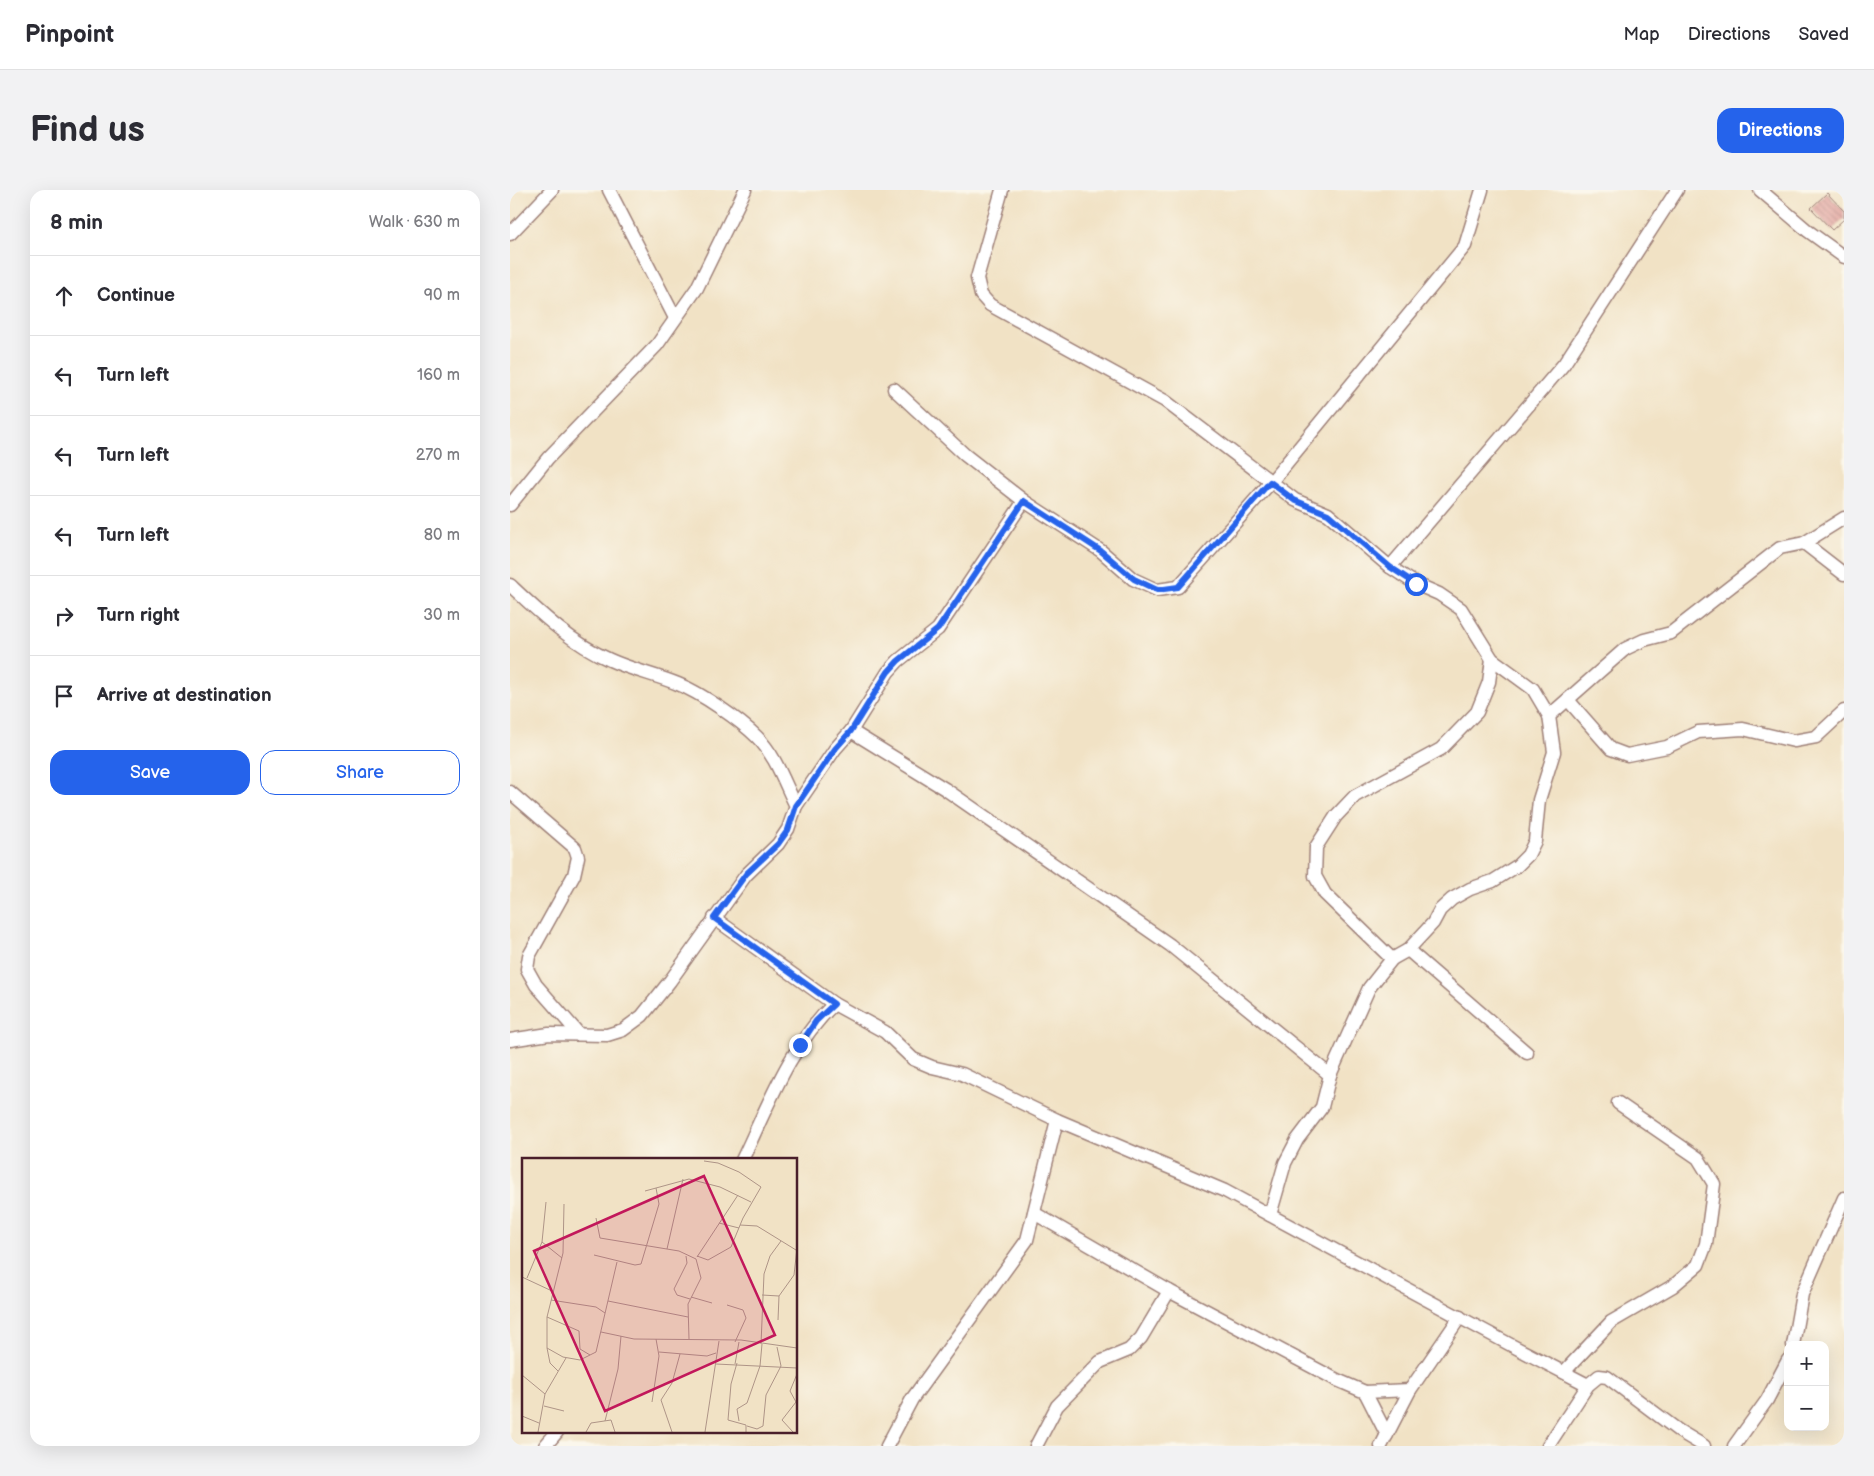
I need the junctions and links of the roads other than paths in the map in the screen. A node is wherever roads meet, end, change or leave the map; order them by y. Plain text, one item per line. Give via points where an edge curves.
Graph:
1 (552, 190) edge
2 (609, 190) edge
3 (745, 190) edge
4 (1002, 190) edge
5 (1482, 190) edge
6 (1677, 190) edge
7 (1760, 190) edge
8 (510, 234) edge
9 (1844, 257) edge
10 (675, 318) junction
11 (894, 389) dead end
12 (1270, 482) junction
13 (1024, 501) junction
14 (510, 505) edge
15 (1844, 518) edge
16 (1804, 542) junction
17 (1390, 567) junction
18 (1844, 574) edge
19 (510, 585) edge
20 (1492, 659) junction
21 (1568, 700) junction
22 (1844, 711) edge
23 (1549, 716) junction
24 (851, 731) junction
25 (510, 792) edge
26 (796, 806) junction
27 (714, 918) junction
28 (1408, 950) junction
29 (1392, 959) junction
30 (834, 1004) junction
31 (578, 1033) junction
32 (510, 1040) edge
33 (1527, 1053) dead end
34 (1330, 1074) junction
35 (1618, 1103) dead end
36 (1057, 1120) junction
37 (743, 1158) edge
38 (1844, 1198) edge
39 (1034, 1213) junction
40 (1270, 1215) junction
41 (1169, 1291) junction
42 (1460, 1317) junction
43 (1794, 1341) edge
44 (1784, 1368) edge
45 (1564, 1372) junction
46 (1588, 1384) junction
47 (1410, 1390) junction
48 (1364, 1392) junction
49 (555, 1434) edge
50 (1384, 1440) edge
51 (545, 1446) edge
52 (887, 1446) edge
53 (1036, 1446) edge
54 (1548, 1446) edge
55 (1704, 1446) edge
56 (1734, 1446) edge

1 - 8 street
2 - 10 street
3 - 10 street via 696,288
4 - 12 street via 977,278 981,295 990,304 1165,401
5 - 12 street via 1465,246
6 - 17 street via 1564,364
7 - 9 street via 1808,232
10 - 14 street via 657,344 548,458
11 - 13 street
12 - 13 street via 1178,587 1157,590 1134,579 1101,551
12 - 17 street via 1294,500 1328,514
13 - 24 street via 938,629 888,672
15 - 16 street
16 - 18 street
16 - 21 street via 1780,548 1671,633 1626,649
17 - 20 street via 1461,609
19 - 26 street via 557,628 580,644 610,660 702,695 757,737 776,761
20 - 23 street via 1533,689
20 - 29 street via 1490,682 1477,712 1441,749 1355,796 1336,816 1316,847 1315,876 1325,894
21 - 22 street via 1611,749 1627,755 1667,747 1698,732 1743,729 1794,741 1816,737
21 - 23 street
23 - 28 street via 1554,752 1539,800 1535,841 1528,856 1493,881 1452,899
24 - 26 street
24 - 34 street via 946,789 1170,945
25 - 31 street via 574,848 578,857 574,875 529,956 527,969 536,985
26 - 27 street via 788,830 778,844 746,874
27 - 30 street
27 - 31 street via 642,1016 624,1030 606,1035
28 - 29 street
28 - 33 street
29 - 34 street via 1369,988
30 - 36 street via 885,1032 912,1059 962,1074
30 - 37 street via 816,1021 800,1045
31 - 32 street
34 - 40 street via 1322,1107 1285,1163
35 - 45 street via 1698,1158 1714,1184 1706,1244 1698,1265 1674,1286 1611,1322
36 - 39 street
36 - 40 street via 1225,1190
38 - 43 street via 1802,1294
39 - 41 street
39 - 52 street via 1027,1240 912,1400
40 - 42 street
41 - 48 street
41 - 53 street via 1141,1338 1128,1350 1100,1362 1057,1406
42 - 45 street
42 - 47 street
44 - 56 street via 1767,1400
45 - 46 street
46 - 54 street
46 - 55 street via 1599,1376 1606,1377
47 - 48 street
47 - 50 street
48 - 50 street
49 - 51 street

